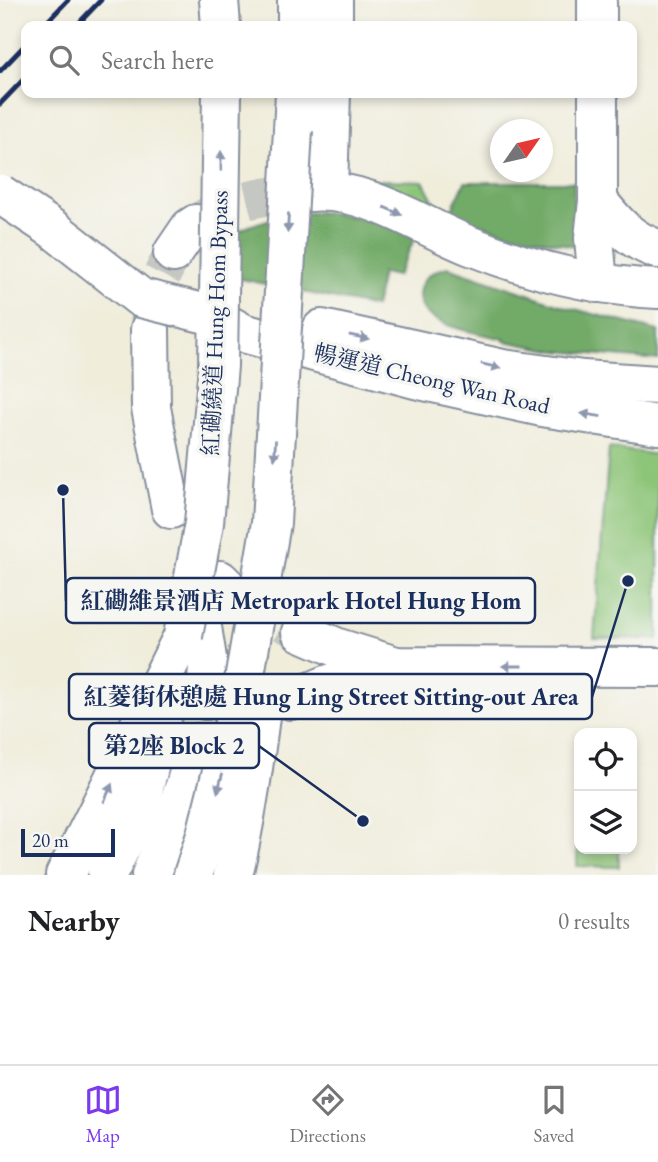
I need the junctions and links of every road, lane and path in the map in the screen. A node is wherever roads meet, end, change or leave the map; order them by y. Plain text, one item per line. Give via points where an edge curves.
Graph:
1 (219, 0) edge
2 (297, 0) edge
3 (333, 0) edge
4 (597, 0) edge
5 (221, 21) edge
6 (297, 21) edge
7 (332, 21) edge
8 (597, 21) edge
9 (222, 98) edge
10 (295, 98) edge
11 (330, 98) edge
12 (598, 98) edge
13 (0, 194) edge
14 (598, 201) junction
15 (196, 224) tunnel mouth
16 (658, 249) edge
17 (173, 253) tunnel mouth
18 (598, 283) junction
19 (658, 289) edge
20 (150, 328) tunnel mouth
21 (420, 364) junction
22 (658, 385) edge
23 (658, 425) edge
24 (171, 509) dead end
25 (271, 523) junction
26 (192, 628) junction
27 (301, 632) tunnel mouth
28 (396, 666) junction
29 (658, 667) edge
30 (206, 700) dead end
31 (291, 700) dead end
32 (197, 743) dead end
33 (65, 875) edge
34 (107, 875) edge
35 (151, 875) edge
36 (193, 875) edge
37 (233, 875) edge

1 - 5 main road
2 - 6 main road
3 - 7 main road
4 - 8 main road
26 -> 9 main road, 紅磡繞道 Hung Hom Bypass, bridge via 218,366
10 -> 25 main road, bridge
11 -> 18 main road via 319,191 364,199 532,269
12 - 14 main road
13 - 21 main road, 暢運道 Cheong Wan Road, bridge via 141,298 211,315 243,333
14 - 16 main road via 624,231
14 - 18 main road via 594,238
15 - 17 main road
18 - 19 main road
20 - 24 main road via 151,408
21 -> 22 main road, 暢運道 Cheong Wan Road
23 -> 21 main road, 暢運道 Cheong Wan Road via 542,407
25 -> 36 main road, bridge via 242,692
25 - 37 main road, bridge via 263,689 254,768
26 - 30 main road via 208,665
33 -> 26 main road
26 - 34 main road, 紅磡繞道 Hung Hom Bypass via 137,816
27 - 28 main road
29 -> 28 main road
28 - 31 main road via 329,684
32 - 35 main road

